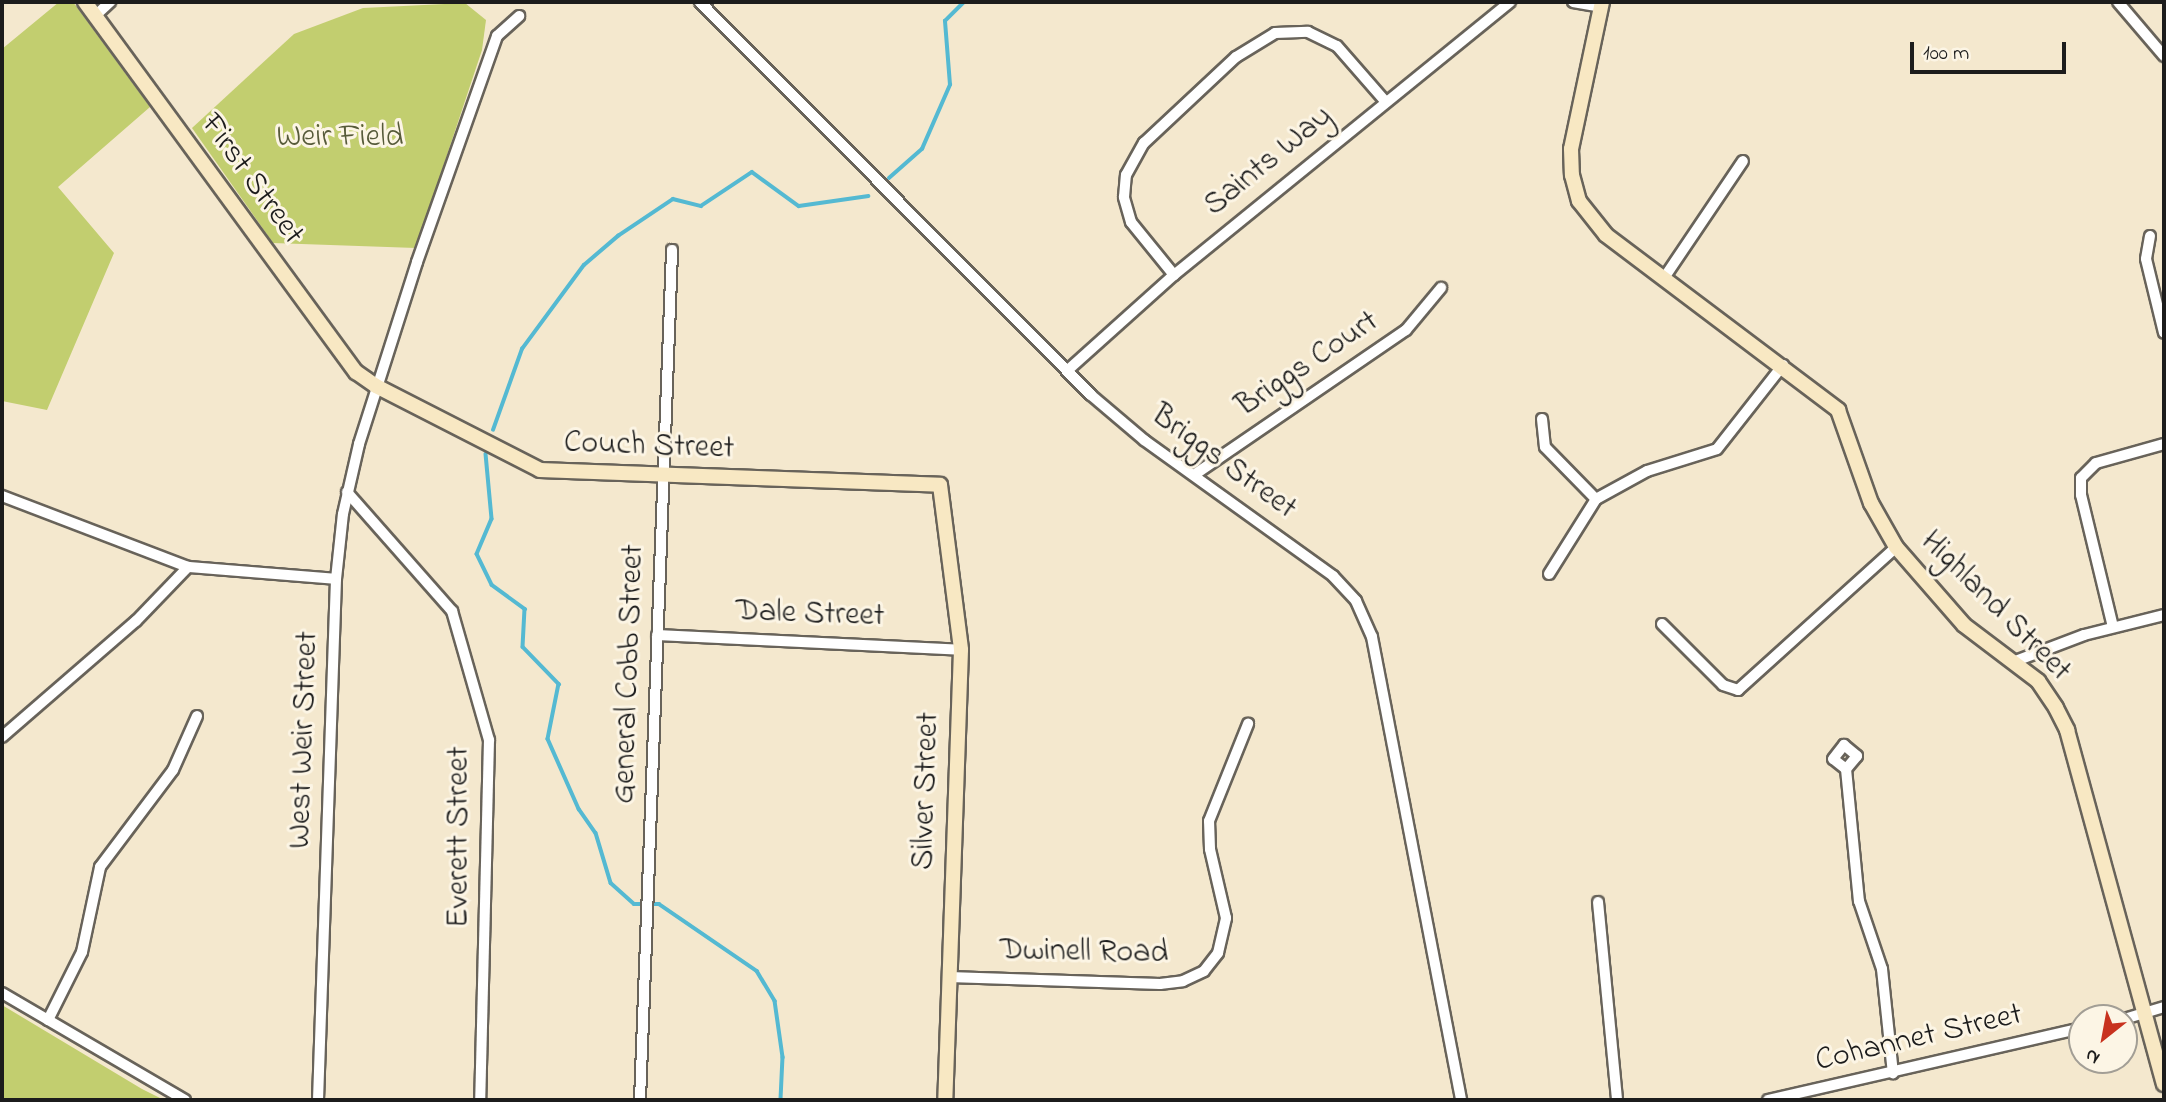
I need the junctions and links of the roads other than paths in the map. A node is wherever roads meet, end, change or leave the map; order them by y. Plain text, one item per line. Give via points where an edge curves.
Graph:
1 (85, 2) edge
2 (110, 2) edge
3 (700, 2) edge
4 (1510, 2) edge
5 (1573, 2) edge
6 (2118, 2) edge
7 (1601, 5) edge
8 (95, 16) junction
9 (519, 16) dead end
10 (2164, 56) edge
11 (1385, 101) junction
12 (1743, 161) dead end
13 (2150, 236) dead end
14 (672, 250) dead end
15 (1174, 275) junction
16 (1664, 278) junction
17 (1441, 288) dead end
18 (2164, 333) edge
19 (1783, 365) junction
20 (1068, 370) junction
21 (376, 386) junction
22 (1542, 419) dead end
23 (2164, 444) edge
24 (1194, 475) junction
25 (663, 477) junction
26 (940, 485) joint
27 (347, 492) junction
28 (2, 496) edge
29 (1596, 499) junction
30 (1895, 547) junction
31 (188, 567) junction
32 (1549, 574) dead end
33 (336, 579) junction
34 (2164, 615) edge
35 (1662, 624) dead end
36 (2113, 627) junction
37 (657, 635) junction
38 (961, 650) junction
39 (2013, 662) junction
40 (197, 716) dead end
41 (1248, 724) dead end
42 (2, 737) edge
43 (1846, 769) dead end
44 (1598, 902) dead end
45 (949, 977) junction
46 (2, 993) edge
47 (2164, 1007) edge
48 (2143, 1014) junction
49 (2138, 1015) edge
50 (48, 1020) junction
51 (2068, 1031) edge
52 (1893, 1073) junction
53 (2164, 1084) edge
54 (1799, 1097) edge
55 (185, 1100) edge
56 (318, 1100) edge
57 (480, 1100) edge
58 (640, 1100) edge
59 (945, 1100) edge
60 (1461, 1100) edge
61 (1617, 1100) edge
62 (1768, 1100) edge

1 - 8 street, First Street
2 - 8 street
3 - 20 street, Briggs Street
4 - 11 street, Saints Way
5 - 7 street
6 - 10 street
7 - 16 street, Highland Street via 1574,128 1572,175 1579,201 1596,225
8 - 21 street, First Street via 356,372
9 - 21 street, West Weir Street via 498,36
11 - 15 street, Saints Way
11 - 15 street via 1337,46 1308,32 1275,33 1236,57 1144,143 1125,175 1124,197 1131,222
12 - 16 street
13 - 18 street via 2146,259
14 - 25 street, General Cobb Street
15 - 20 street, Saints Way via 1097,339
16 - 19 street, Highland Street
17 - 24 street, Briggs Court via 1406,330
19 - 29 street via 1717,450 1647,471
19 - 30 street, Highland Street via 1838,410 1871,503
20 - 24 street, Briggs Street via 1123,423
21 - 25 street, Couch Street via 521,464 568,474
21 - 27 street, West Weir Street
22 - 29 street via 1545,447
23 - 36 street via 2096,463 2081,478 2081,495
24 - 60 street, Briggs Street via 1333,576 1356,601 1368,623
25 - 26 street, Couch Street
25 - 37 street, General Cobb Street
26 - 38 street, Silver Street
27 - 33 street, West Weir Street
27 - 57 street, Everett Street via 452,611 487,733 491,793
28 - 31 street
29 - 32 street
30 - 35 street via 1738,690 1723,685
30 - 39 street, Highland Street via 1964,625
31 - 33 street
31 - 42 street via 136,621
33 - 56 street, West Weir Street
34 - 36 street
36 - 39 street via 2033,651
37 - 38 street, Dale Street
37 - 58 street, General Cobb Street
38 - 45 street, Silver Street
39 - 48 street, Highland Street via 2038,681 2067,730
40 - 50 street via 179,761 100,867 82,953
41 - 45 street, Dwinell Road via 1209,821 1210,849 1226,918 1223,942 1204,971 1183,981 1160,984
43 - 52 street via 1859,901 1882,969
44 - 61 street
45 - 59 street, Silver Street
46 - 50 street
47 - 48 street
48 - 49 street
48 - 53 street, Highland Street
50 - 55 street
51 - 52 street, Cohannet Street
52 - 54 street, Cohannet Street
54 - 62 street, Cohannet Street

